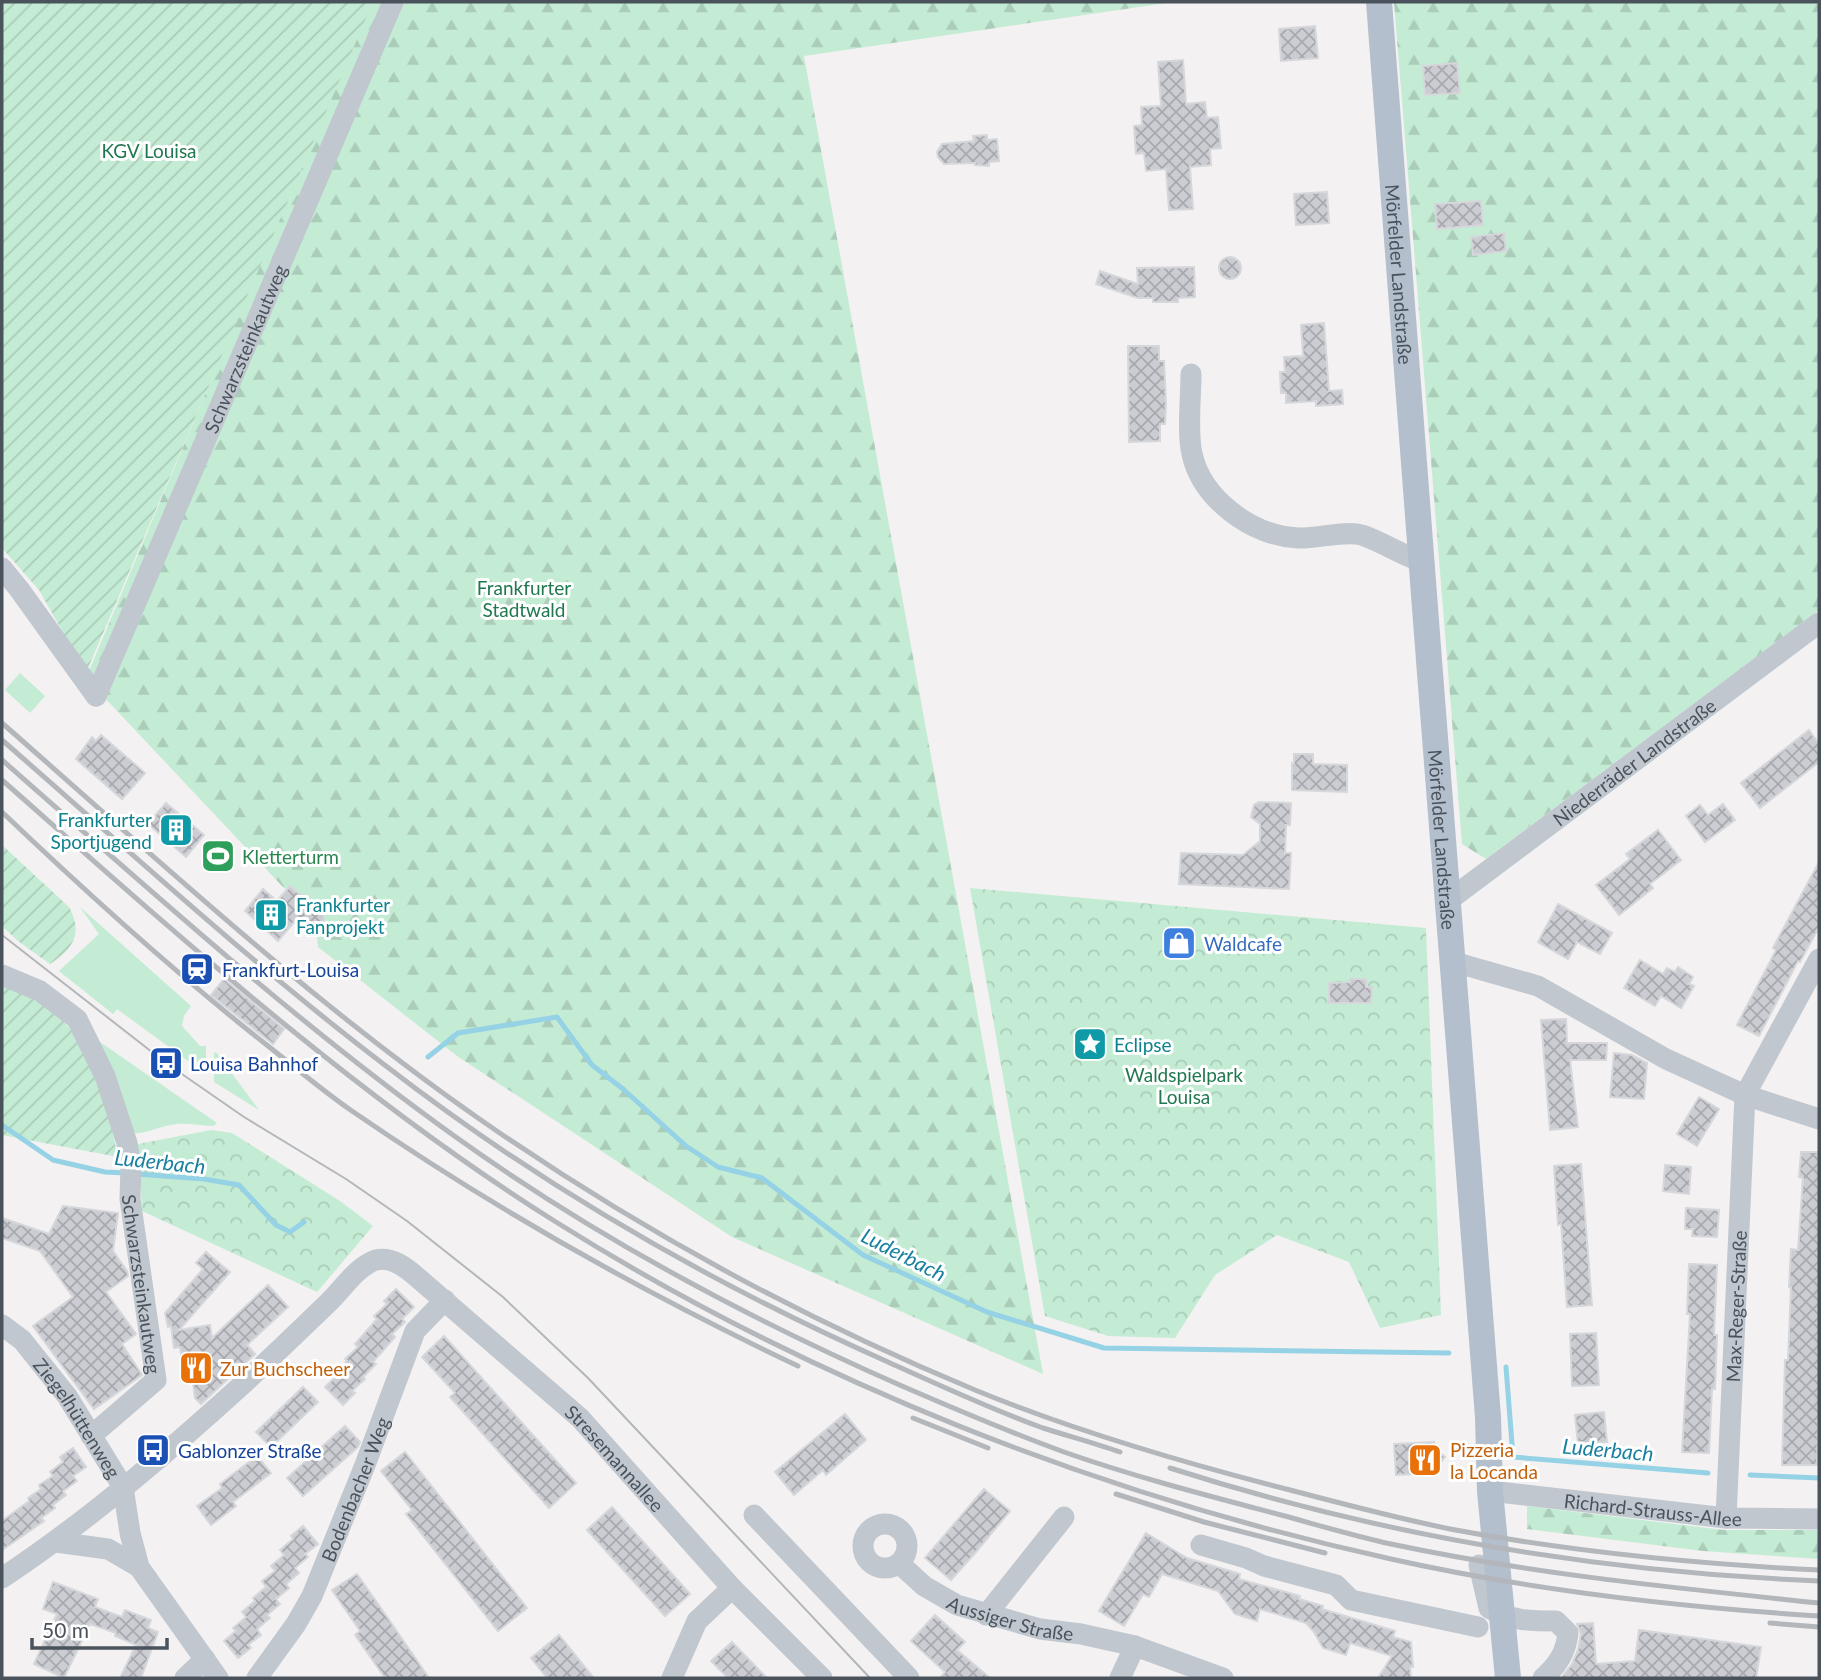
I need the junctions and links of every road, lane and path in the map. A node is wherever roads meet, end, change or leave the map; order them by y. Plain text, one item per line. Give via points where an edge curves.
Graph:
1 (393, 2) edge
2 (1379, 2) edge
3 (1191, 374) dead end
4 (1420, 561) junction
5 (2, 568) edge
6 (1819, 623) edge
7 (1449, 900) junction
8 (1819, 959) edge
9 (1454, 962) junction
10 (2, 975) edge
11 (1745, 1095) junction
12 (1819, 1119) edge
13 (444, 1300) junction
14 (2, 1325) edge
15 (91, 1437) junction
16 (123, 1487) junction
17 (1490, 1491) junction
18 (754, 1515) dead end
19 (1064, 1517) dead end
20 (1726, 1518) junction
21 (1819, 1519) edge
22 (56, 1542) junction
23 (1201, 1545) dead end
24 (900, 1564) dead end
25 (1479, 1565) dead end
26 (139, 1567) junction
27 (2, 1578) edge
28 (732, 1588) junction
29 (986, 1615) junction
30 (1503, 1616) junction
31 (1478, 1627) dead end
32 (1135, 1646) junction
33 (205, 1659) junction
34 (185, 1678) edge
35 (218, 1678) edge
36 (257, 1678) edge
37 (672, 1678) edge
38 (822, 1678) edge
39 (909, 1678) edge
40 (1120, 1678) edge
41 (1223, 1678) edge
42 (1508, 1678) edge
43 (1543, 1678) edge

1 - 5 street, Schwarzsteinkautweg via 96,696
2 - 4 main road, Mörfelder Landstraße
3 - 4 street via 1191,452 1199,478 1239,518 1296,538 1359,534
4 - 7 main road, Mörfelder Landstraße
6 - 7 street, Niederräder Landstraße
7 - 9 main road, Mörfelder Landstraße
8 - 11 street, Max-Reger-Straße
9 - 11 street via 1538,986 1666,1059
9 - 17 main road, Mörfelder Landstraße
10 - 15 street, Schwarzsteinkautweg via 40,991 77,1019 105,1076 127,1143 130,1199 156,1380
11 - 12 street
11 - 20 street, Max-Reger-Straße
13 - 16 street, Stresemannallee via 403,1266 375,1260 243,1384
13 - 28 street, Stresemannallee via 580,1418
13 - 36 street, Bodenbacher Weg via 415,1331 312,1596
14 - 15 street, Ziegelhüttenweg via 40,1360
15 - 16 street, Ziegelhüttenweg
16 - 22 street
16 - 26 street, Ziegelhüttenweg
17 - 20 street, Richard-Strauss-Allee
17 - 30 main road, Mörfelder Landstraße
18 - 39 street
19 - 29 street
20 - 21 street, Richard-Strauss-Allee
22 - 26 street, Ziegelhüttenweg via 108,1549
22 - 27 street
23 - 31 street via 1336,1585 1351,1600
24 - 29 street, Aussiger Straße via 924,1586
25 - 30 street via 1489,1608
26 - 33 street, Ziegelhüttenweg
28 - 37 street via 697,1621
28 - 38 street, Stresemannallee
29 - 32 street, Aussiger Straße
30 - 42 main road, Mörfelder Landstraße
30 - 43 street via 1556,1620 1568,1633 1566,1649
32 - 40 street
32 - 41 street, Aussiger Straße
33 - 34 street
33 - 35 street, Ziegelhüttenweg

